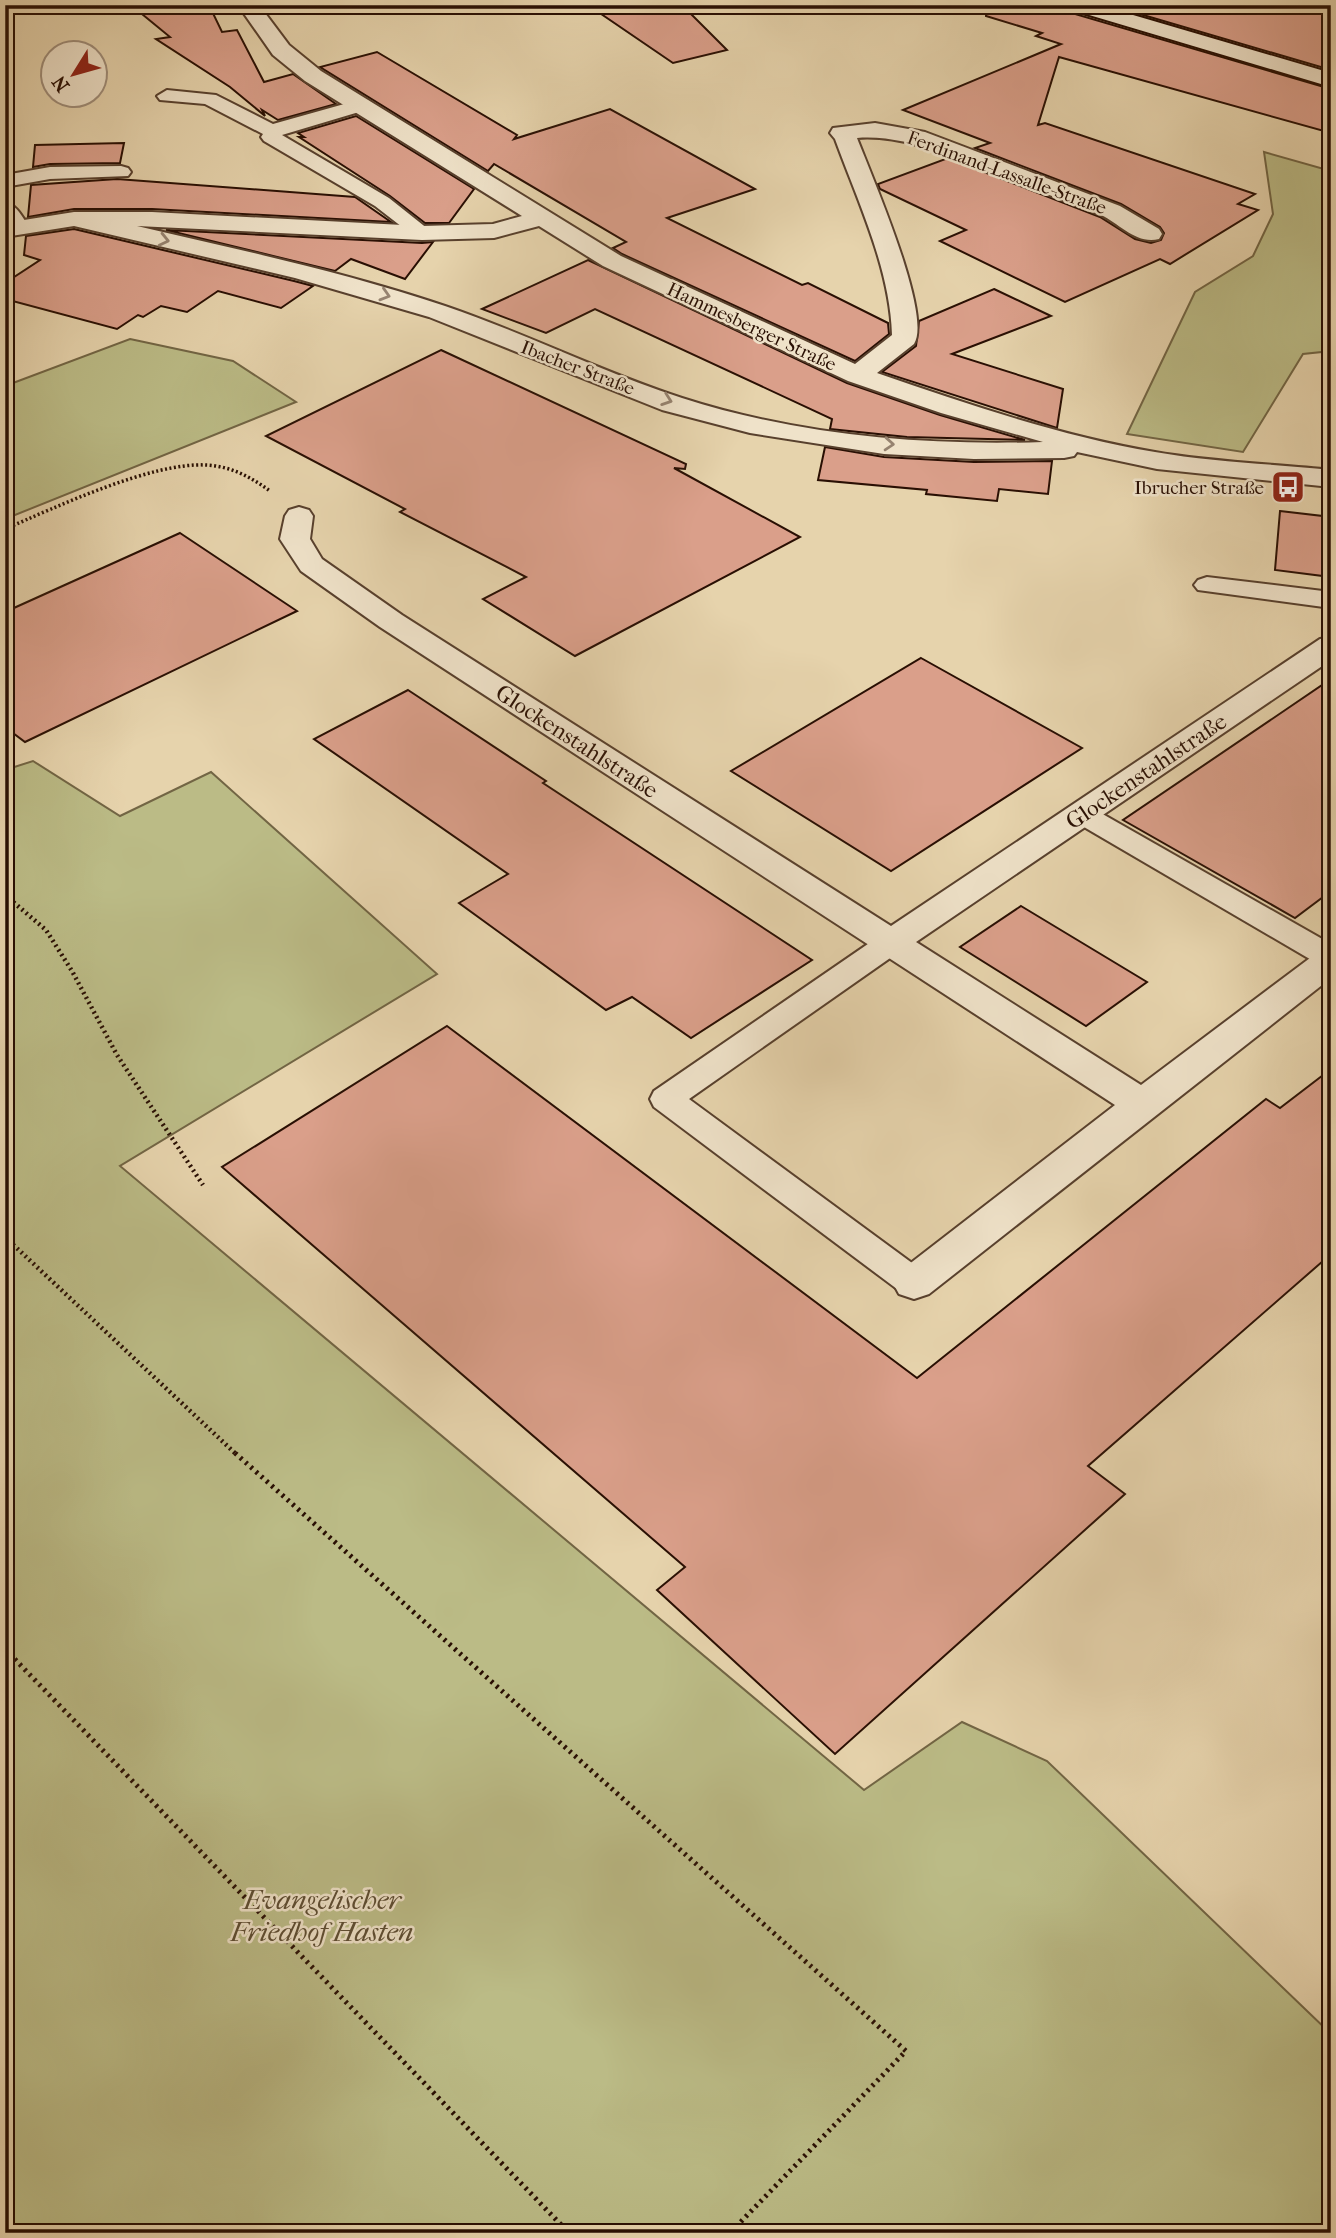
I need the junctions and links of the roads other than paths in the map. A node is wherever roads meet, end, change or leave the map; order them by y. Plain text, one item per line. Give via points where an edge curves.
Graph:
1 (248, 5) edge
2 (1076, 5) edge
3 (1331, 80) edge
4 (167, 96) dead end
5 (362, 105) junction
6 (274, 132) junction
7 (121, 172) dead end
8 (5, 181) edge
9 (541, 218) junction
10 (74, 219) junction
11 (10, 222) edge
12 (422, 233) junction
13 (1150, 234) dead end
14 (858, 374) junction
15 (1093, 448) junction
16 (1331, 479) edge
17 (299, 516) road end
18 (1207, 585) dead end
19 (1331, 600) edge
20 (1331, 646) edge
21 (1082, 814) junction
22 (892, 942) junction
23 (1331, 959) edge
24 (1142, 1104) junction
25 (914, 1283) joint

1 - 5 street, Hammesberger Straße via 281,50 313,76
2 - 3 street
4 - 6 lane via 209,99
5 - 6 lane
5 - 9 street, Hammesberger Straße
6 - 12 lane via 271,138 382,202
7 - 8 lane via 50,173
9 - 12 street, Ibacher Straße via 494,231
9 - 14 street, Hammesberger Straße via 612,261
10 - 11 street, Ibacher Straße
10 - 12 street, Ibacher Straße
10 -> 15 street, Ibacher Straße via 439,312 706,413 872,443 1000,453
13 - 14 street, Ferdinand-Lassalle-Straße via 1112,211 917,137 876,130 841,133 906,319 905,338
14 - 15 street, Hammesberger Straße via 937,403
15 - 16 street, Hammesberger Straße via 1157,461
17 - 22 street, Glockenstahlstraße via 295,539 312,565 391,621
18 - 19 lane
20 - 21 street, Glockenstahlstraße
21 - 22 street, Glockenstahlstraße
21 - 23 lane
22 - 24 street, Glockenstahlstraße
22 - 25 lane via 666,1100
23 - 24 street
24 - 25 street

